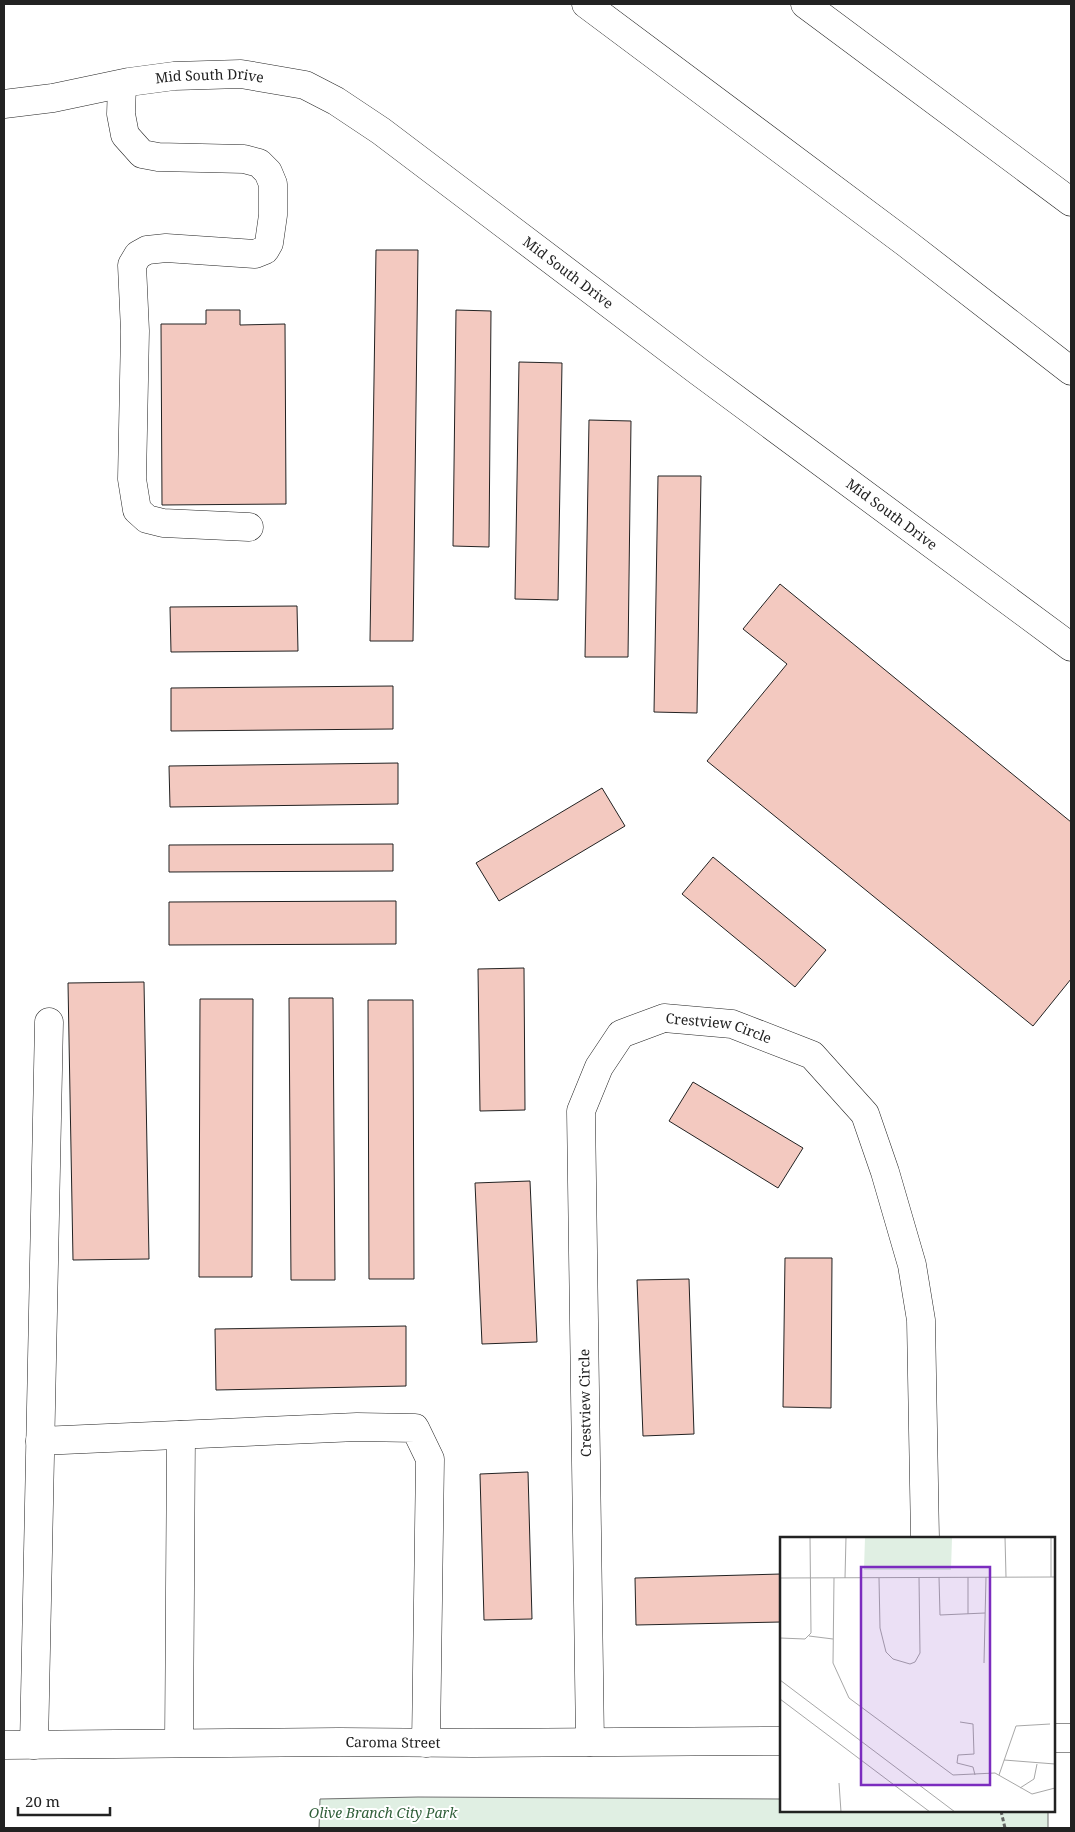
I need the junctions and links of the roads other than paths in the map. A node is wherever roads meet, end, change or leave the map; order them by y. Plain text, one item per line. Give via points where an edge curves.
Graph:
1 (586, 4) edge
2 (805, 4) edge
3 (122, 84) junction
4 (4, 104) edge
5 (1071, 202) edge
6 (1071, 372) edge
7 (249, 528) dead end
8 (1071, 647) edge
9 (50, 1022) dead end
10 (181, 1435) junction
11 (40, 1441) junction
12 (925, 1537) edge
13 (1055, 1738) edge
14 (1071, 1738) edge
15 (780, 1741) edge
16 (590, 1742) junction
17 (179, 1743) junction
18 (426, 1743) junction
19 (4, 1745) edge
20 (34, 1745) junction

1 - 6 main road via 906,243
2 - 5 main road
3 - 4 main road, Mid South Drive
3 - 7 main road via 121,114 125,136 142,154 259,163 268,172 272,184 269,243 264,250 255,254 166,248 147,250 138,255 132,265 132,479 138,510 147,519 163,523
3 - 8 main road, Mid South Drive via 174,76 241,74 305,85 336,101 381,131
9 - 11 main road
10 - 11 main road
10 - 17 main road
10 - 18 main road via 357,1427 415,1428 430,1459
11 - 20 main road
12 - 16 main road, Crestview Circle via 921,1320 912,1265 865,1114 812,1055 732,1024 664,1018 621,1034 599,1067 581,1111
13 - 14 main road
15 - 16 main road, Caroma Street
16 - 18 main road, Caroma Street
17 - 18 main road, Caroma Street
17 - 20 main road, Caroma Street
19 - 20 main road, Caroma Street

